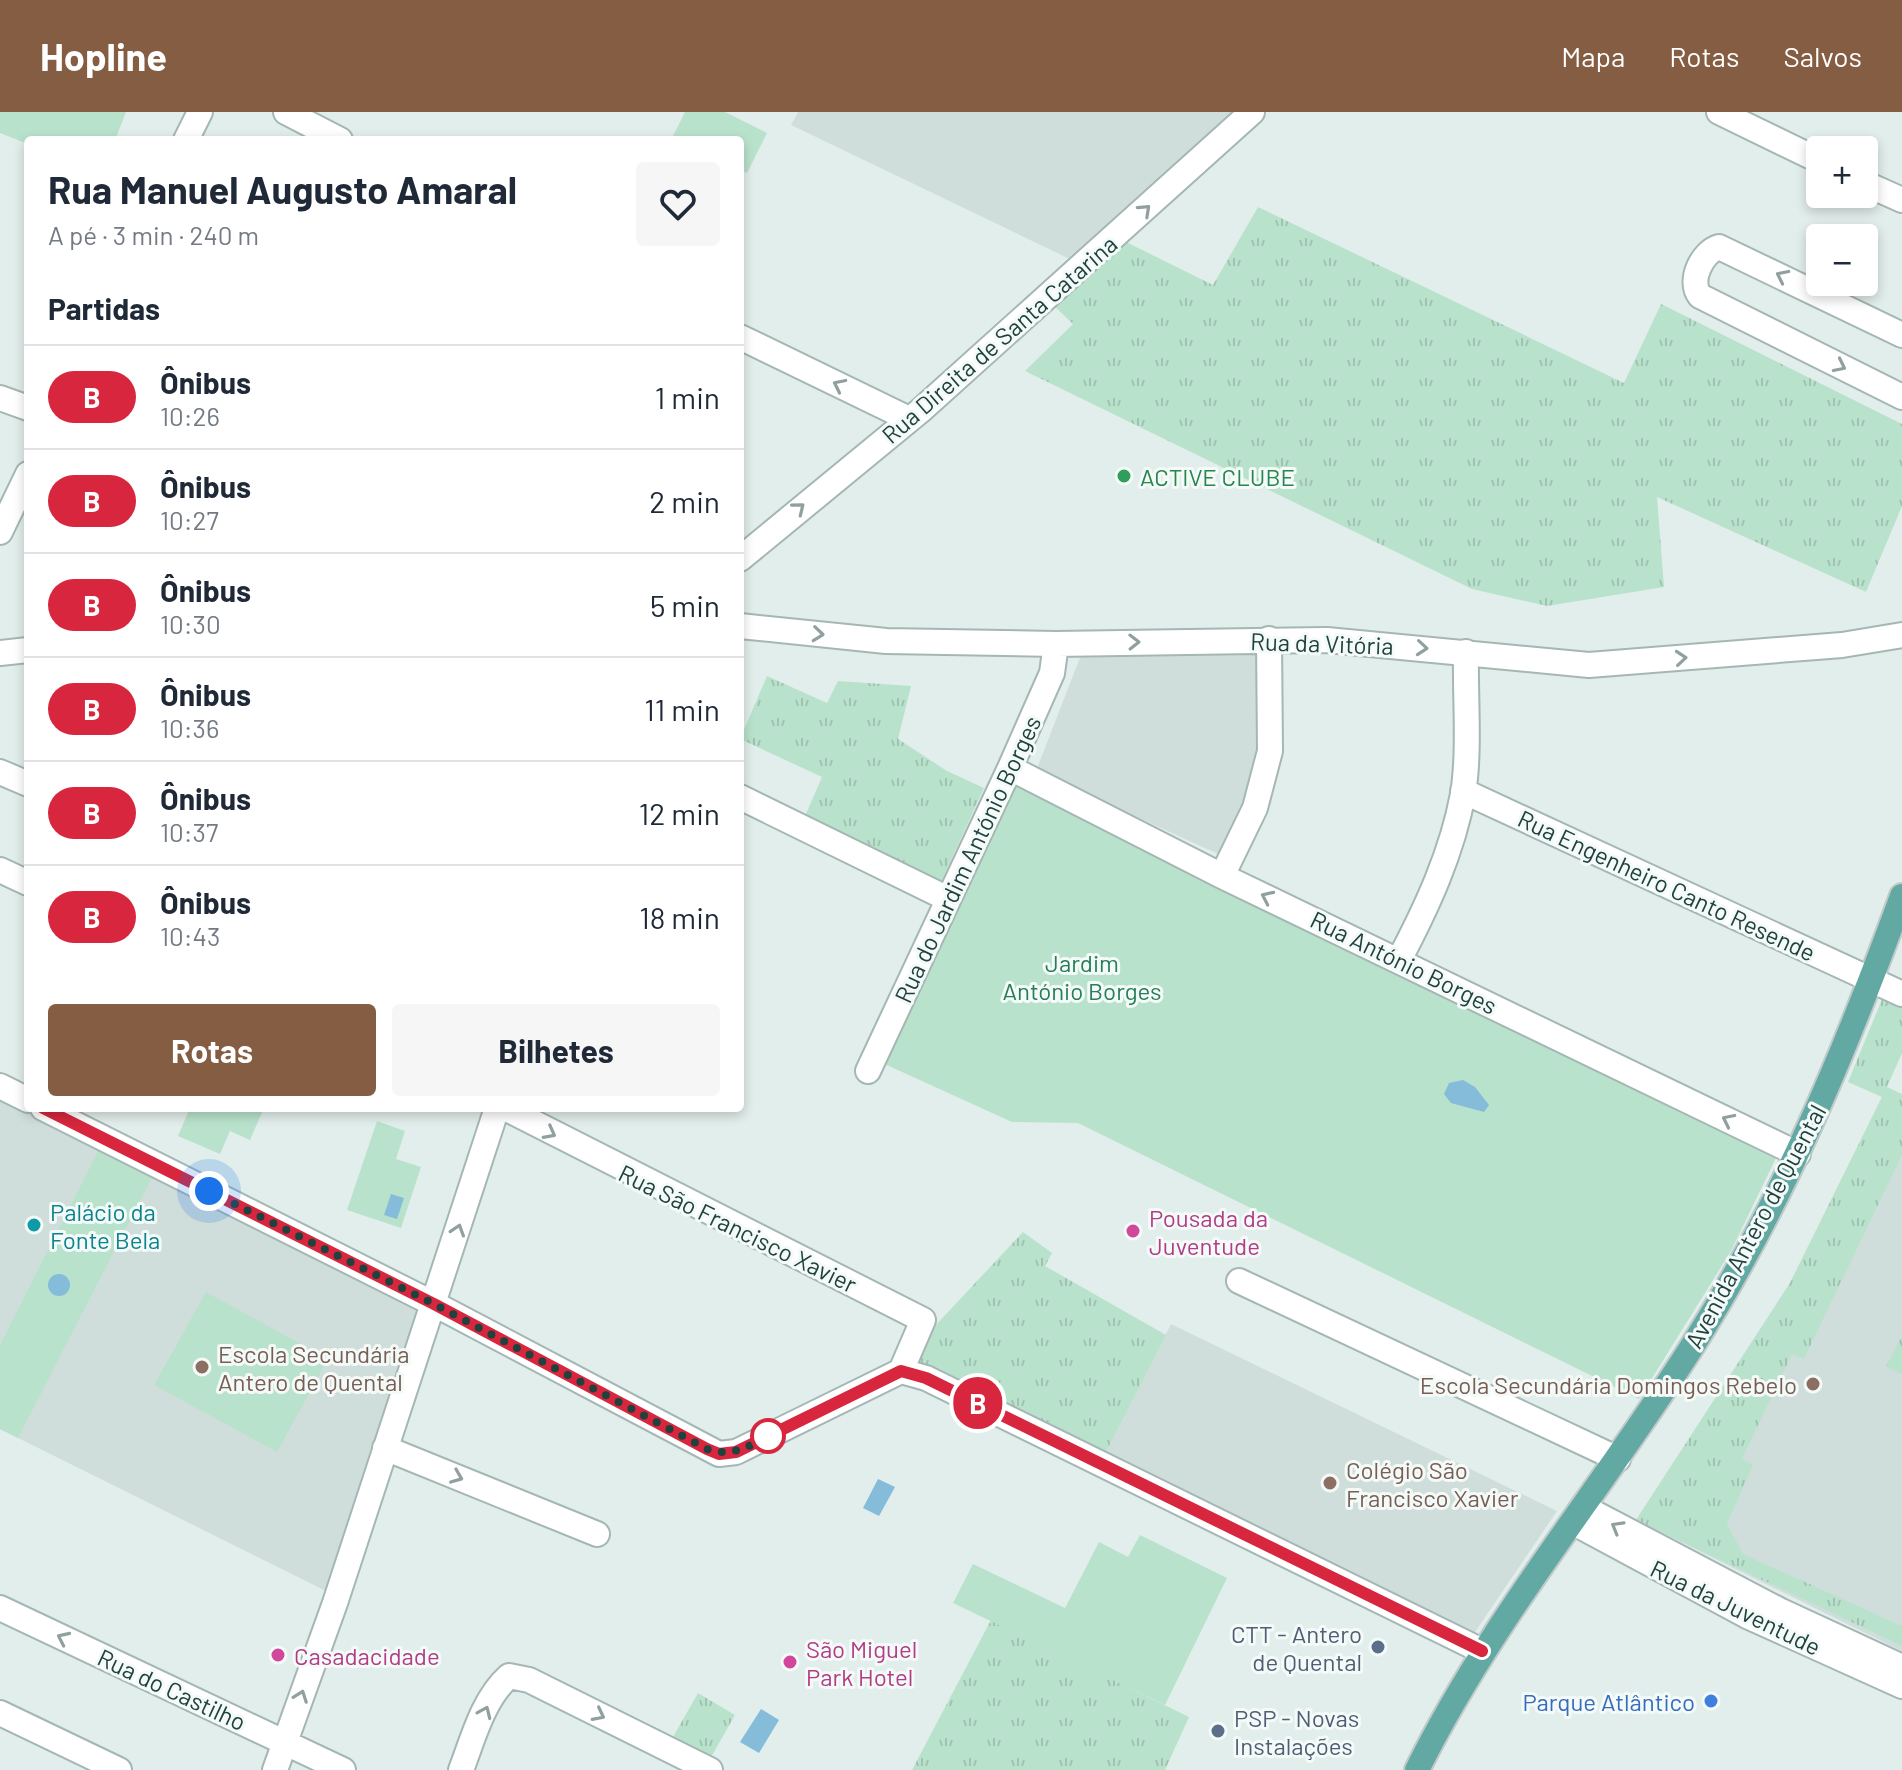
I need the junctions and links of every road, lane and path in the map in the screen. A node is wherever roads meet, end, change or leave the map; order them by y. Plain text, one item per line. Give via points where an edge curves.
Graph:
1 (200, 112) edge
2 (286, 112) edge
3 (1252, 112) edge
4 (1719, 112) edge
5 (188, 136) edge
6 (332, 136) edge
7 (1806, 154) edge
8 (1878, 189) edge
9 (1902, 200) edge
10 (1902, 335) edge
11 (744, 339) edge
12 (1902, 397) edge
13 (0, 398) edge
14 (24, 407) edge
15 (909, 419) junction
16 (24, 482) edge
17 (0, 532) edge
18 (744, 556) edge
19 (744, 626) edge
20 (1902, 635) edge
21 (1269, 639) junction
22 (1056, 644) junction
23 (24, 650) edge
24 (1466, 652) junction
25 (0, 653) edge
26 (1010, 768) junction
27 (0, 772) edge
28 (24, 782) edge
29 (1463, 791) junction
30 (744, 799) edge
31 (0, 870) edge
32 (1222, 876) junction
33 (24, 881) edge
34 (938, 894) dead end
35 (1902, 896) edge
36 (1399, 960) junction
37 (1870, 979) junction
38 (1902, 994) edge
39 (868, 1071) dead end
40 (0, 1086) edge
41 (24, 1095) edge
42 (58, 1112) edge
43 (496, 1112) edge
44 (512, 1112) edge
45 (1798, 1154) junction
46 (1239, 1281) dead end
47 (432, 1304) junction
48 (901, 1371) junction
49 (385, 1448) junction
50 (1618, 1459) junction
51 (1578, 1515) junction
52 (597, 1534) dead end
53 (1, 1613) edge
54 (1482, 1651) junction
55 (1897, 1677) edge
56 (0, 1713) edge
57 (280, 1755) edge
58 (119, 1770) edge
59 (314, 1770) edge
60 (343, 1770) edge
61 (461, 1770) edge
62 (710, 1770) edge
63 (1417, 1770) edge

1 - 5 street
2 - 6 street
15 -> 3 street, Rua Direita de Santa Catarina
4 - 7 street
8 - 9 street
10 -> 12 street via 1719,247 1708,252 1694,279 1700,296
15 -> 11 street
13 - 14 street
18 -> 15 street, Rua Direita de Santa Catarina
16 - 17 street
19 -> 22 street, Rua da Vitória via 886,641
24 -> 20 street, Rua da Vitória via 1589,665 1842,645
22 -> 21 street, Rua da Vitória
21 -> 24 street, Rua da Vitória
21 - 32 street via 1270,751 1255,808
22 - 26 street, Rua do Jardim António Borges via 1052,673
23 - 25 street
24 - 29 street
26 - 32 street, Rua António Borges
26 - 39 street, Rua do Jardim António Borges
27 - 28 street
29 - 36 street via 1428,906
29 - 37 street, Rua Engenheiro Canto Resende
30 - 34 street
31 - 33 street
36 -> 32 street, Rua António Borges
35 - 37 main road, Avenida Antero de Quental
45 -> 36 street, Rua António Borges
37 - 38 street, Rua Engenheiro Canto Resende
37 - 45 main road, Avenida Antero de Quental
40 - 41 street
42 - 47 street
47 -> 43 street
44 -> 48 street, Rua São Francisco Xavier via 923,1320
45 - 50 main road, Avenida Antero de Quental via 1714,1311
46 - 50 street
47 - 48 street via 719,1454 736,1452
47 - 49 street
48 - 54 street via 926,1378 1118,1470
49 -> 52 street
57 -> 49 street
50 - 51 main road, Avenida Antero de Quental
51 - 54 main road, Avenida Antero de Quental
51 - 55 street, Rua da Juventude via 1781,1611
57 -> 53 street, Rua do Castilho
54 - 63 main road, Avenida Antero de Quental
56 - 58 street
57 - 59 street
57 - 60 street, Rua do Castilho
61 -> 62 street via 498,1686 509,1676 529,1680

